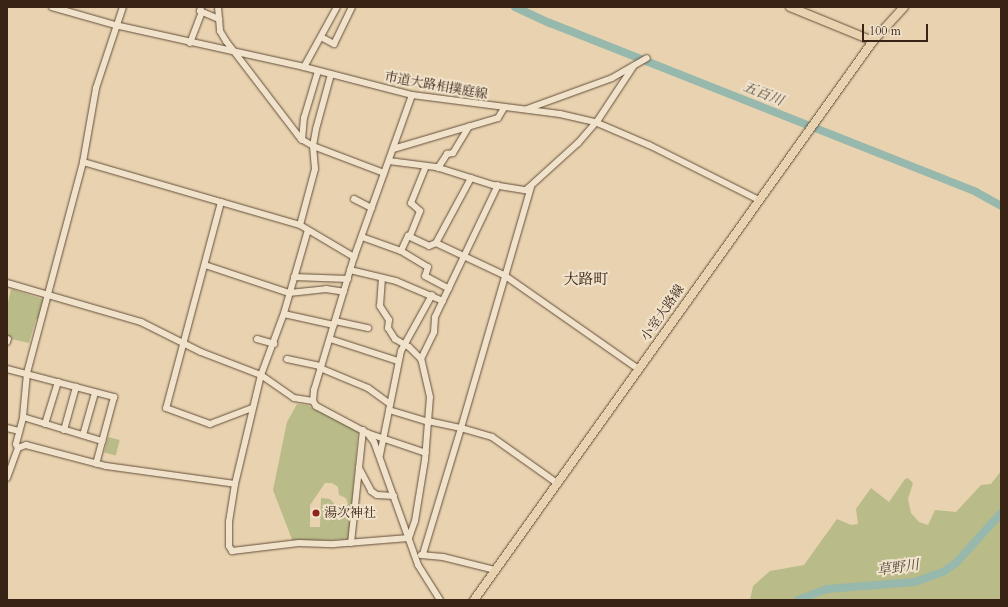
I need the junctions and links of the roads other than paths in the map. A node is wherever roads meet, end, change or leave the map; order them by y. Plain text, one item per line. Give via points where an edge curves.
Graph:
1 (52, 7) edge
2 (123, 7) edge
3 (218, 7) edge
4 (337, 7) edge
5 (352, 7) edge
6 (790, 7) edge
7 (904, 7) edge
8 (202, 9) edge
9 (219, 19) junction
10 (115, 24) junction
11 (321, 37) junction
12 (873, 41) junction
13 (190, 43) junction
14 (236, 53) junction
15 (647, 58) dead end
16 (304, 67) junction
17 (633, 68) junction
18 (318, 71) junction
19 (331, 74) junction
20 (412, 96) junction
21 (504, 108) junction
22 (527, 110) junction
23 (595, 122) junction
24 (469, 126) junction
25 (302, 140) junction
26 (313, 146) junction
27 (393, 149) junction
28 (389, 161) junction
29 (84, 162) junction
30 (426, 166) junction
31 (438, 168) junction
32 (384, 173) junction
33 (471, 178) junction
34 (498, 185) junction
35 (531, 187) junction
36 (354, 199) dead end
37 (759, 200) junction
38 (221, 202) junction
39 (372, 208) junction
40 (300, 225) junction
41 (308, 230) junction
42 (362, 236) junction
43 (410, 236) junction
44 (436, 243) junction
45 (401, 251) junction
46 (465, 255) junction
47 (354, 257) junction
48 (205, 265) junction
49 (350, 270) junction
50 (504, 276) junction
51 (294, 277) junction
52 (382, 278) junction
53 (348, 279) junction
54 (7, 283) edge
55 (449, 289) junction
56 (344, 292) junction
57 (289, 293) junction
58 (48, 295) junction
59 (432, 295) junction
60 (443, 301) junction
61 (284, 314) junction
62 (335, 323) junction
63 (368, 328) dead end
64 (257, 339) dead end
65 (330, 339) junction
66 (184, 342) junction
67 (274, 344) junction
68 (406, 346) junction
69 (287, 359) dead end
70 (421, 359) junction
71 (398, 361) junction
72 (321, 367) junction
73 (7, 369) edge
74 (638, 369) junction
75 (27, 373) junction
76 (261, 375) junction
77 (58, 382) junction
78 (76, 387) junction
79 (95, 393) junction
80 (313, 402) junction
81 (390, 407) junction
82 (252, 408) junction
83 (22, 417) junction
84 (428, 422) junction
85 (45, 424) junction
86 (7, 428) edge
87 (460, 428) junction
88 (64, 430) junction
89 (19, 431) junction
90 (365, 431) junction
91 (83, 435) junction
92 (384, 436) junction
93 (102, 441) junction
94 (18, 448) junction
95 (426, 453) junction
96 (380, 455) junction
97 (96, 464) junction
98 (359, 468) junction
99 (7, 478) edge
100 (557, 483) junction
101 (234, 484) junction
102 (394, 496) junction
103 (409, 538) junction
104 (351, 543) junction
105 (423, 554) junction
106 (415, 555) junction
107 (495, 570) junction
108 (440, 600) edge
109 (474, 600) edge

1 - 10 street, 市道大路相撲庭線
2 - 10 street
3 - 9 street
4 - 11 street
5 - 11 street via 334,44
6 - 12 main road
7 - 12 main road, 小室大路線
8 - 9 street
8 - 13 street
9 - 14 street via 220,31
10 - 13 street, 市道大路相撲庭線
10 - 29 street via 96,88
11 - 16 street
12 - 37 main road, 小室大路線
13 - 14 street, 市道大路相撲庭線
14 - 16 street, 市道大路相撲庭線
14 - 25 street
15 - 17 street
16 - 18 street, 市道大路相撲庭線
17 - 22 street
17 - 23 street
18 - 19 street, 市道大路相撲庭線
18 - 25 street via 304,118
19 - 20 street, 市道大路相撲庭線
19 - 26 street
20 - 21 street, 市道大路相撲庭線
20 - 27 street
21 - 22 street, 市道大路相撲庭線
21 - 24 street via 498,118
22 - 23 street, 市道大路相撲庭線
23 - 35 street via 578,143
23 - 37 street, 市道大路相撲庭線 via 649,145
24 - 27 street
24 - 31 street via 453,153 447,154
25 - 26 street
26 - 32 street
26 - 40 street via 315,169
27 - 28 street
28 - 30 street
28 - 32 street
29 - 38 street
29 - 58 street
30 - 31 street
30 - 43 street via 411,203 420,211
31 - 33 street
32 - 39 street
33 - 34 street
33 - 44 street
34 - 35 street via 526,190
34 - 46 street
35 - 50 street
36 - 39 street
37 - 74 main road, 小室大路線
38 - 40 street
38 - 48 street
39 - 42 street
40 - 41 street
41 - 47 street
41 - 51 street
42 - 45 street
42 - 47 street
43 - 44 street via 429,246
43 - 45 street
44 - 46 street
45 - 55 street via 428,267 425,276
46 - 50 street
46 - 55 street
47 - 49 street
48 - 57 street
48 - 66 street
49 - 52 street
49 - 53 street
50 - 74 street
50 - 87 street
51 - 53 street
51 - 57 street
52 - 59 street
52 - 68 street via 380,306 389,320 388,328 395,339
53 - 56 street
54 - 58 street
55 - 60 street
56 - 57 street via 326,289
56 - 62 street
57 - 61 street
58 - 66 street via 141,322
58 - 75 street
59 - 60 street
59 - 68 street
60 - 70 street via 435,317 434,332
61 - 62 street
61 - 67 street
62 - 63 street
62 - 65 street
64 - 67 street
65 - 71 street
65 - 72 street
66 - 76 street via 201,352
66 - 82 street via 166,408 210,424
67 - 76 street
68 - 70 street
68 - 71 street via 401,351
69 - 72 street
70 - 84 street via 430,397
71 - 81 street
72 - 80 street
72 - 81 street via 368,388
73 - 75 street
74 - 100 main road, 小室大路線
75 - 77 street
75 - 83 street
76 - 80 street via 294,398
76 - 82 street
77 - 78 street
77 - 85 street
78 - 79 street
78 - 88 street
79 - 91 street
79 - 93 street via 114,397
80 - 90 street via 316,406
81 - 84 street
81 - 92 street
82 - 101 street
83 - 85 street
83 - 89 street
84 - 87 street
84 - 95 street
85 - 88 street
86 - 89 street
87 - 100 street via 492,437
87 - 105 street
88 - 91 street
89 - 94 street via 16,444
90 - 92 street
90 - 96 street
90 - 98 street
91 - 93 street
92 - 95 street
92 - 96 street
93 - 97 street
94 - 97 street via 35,446
94 - 99 street via 11,473
95 - 103 street via 415,521
96 - 102 street
97 - 101 street
98 - 102 street via 371,491 376,495
98 - 104 street
100 - 107 main road, 小室大路線
101 - 104 street via 229,521 229,546 232,551 299,543
102 - 103 street
103 - 104 street
103 - 106 street
105 - 106 street
105 - 107 street
106 - 108 street via 427,583
107 - 109 main road, 小室大路線

